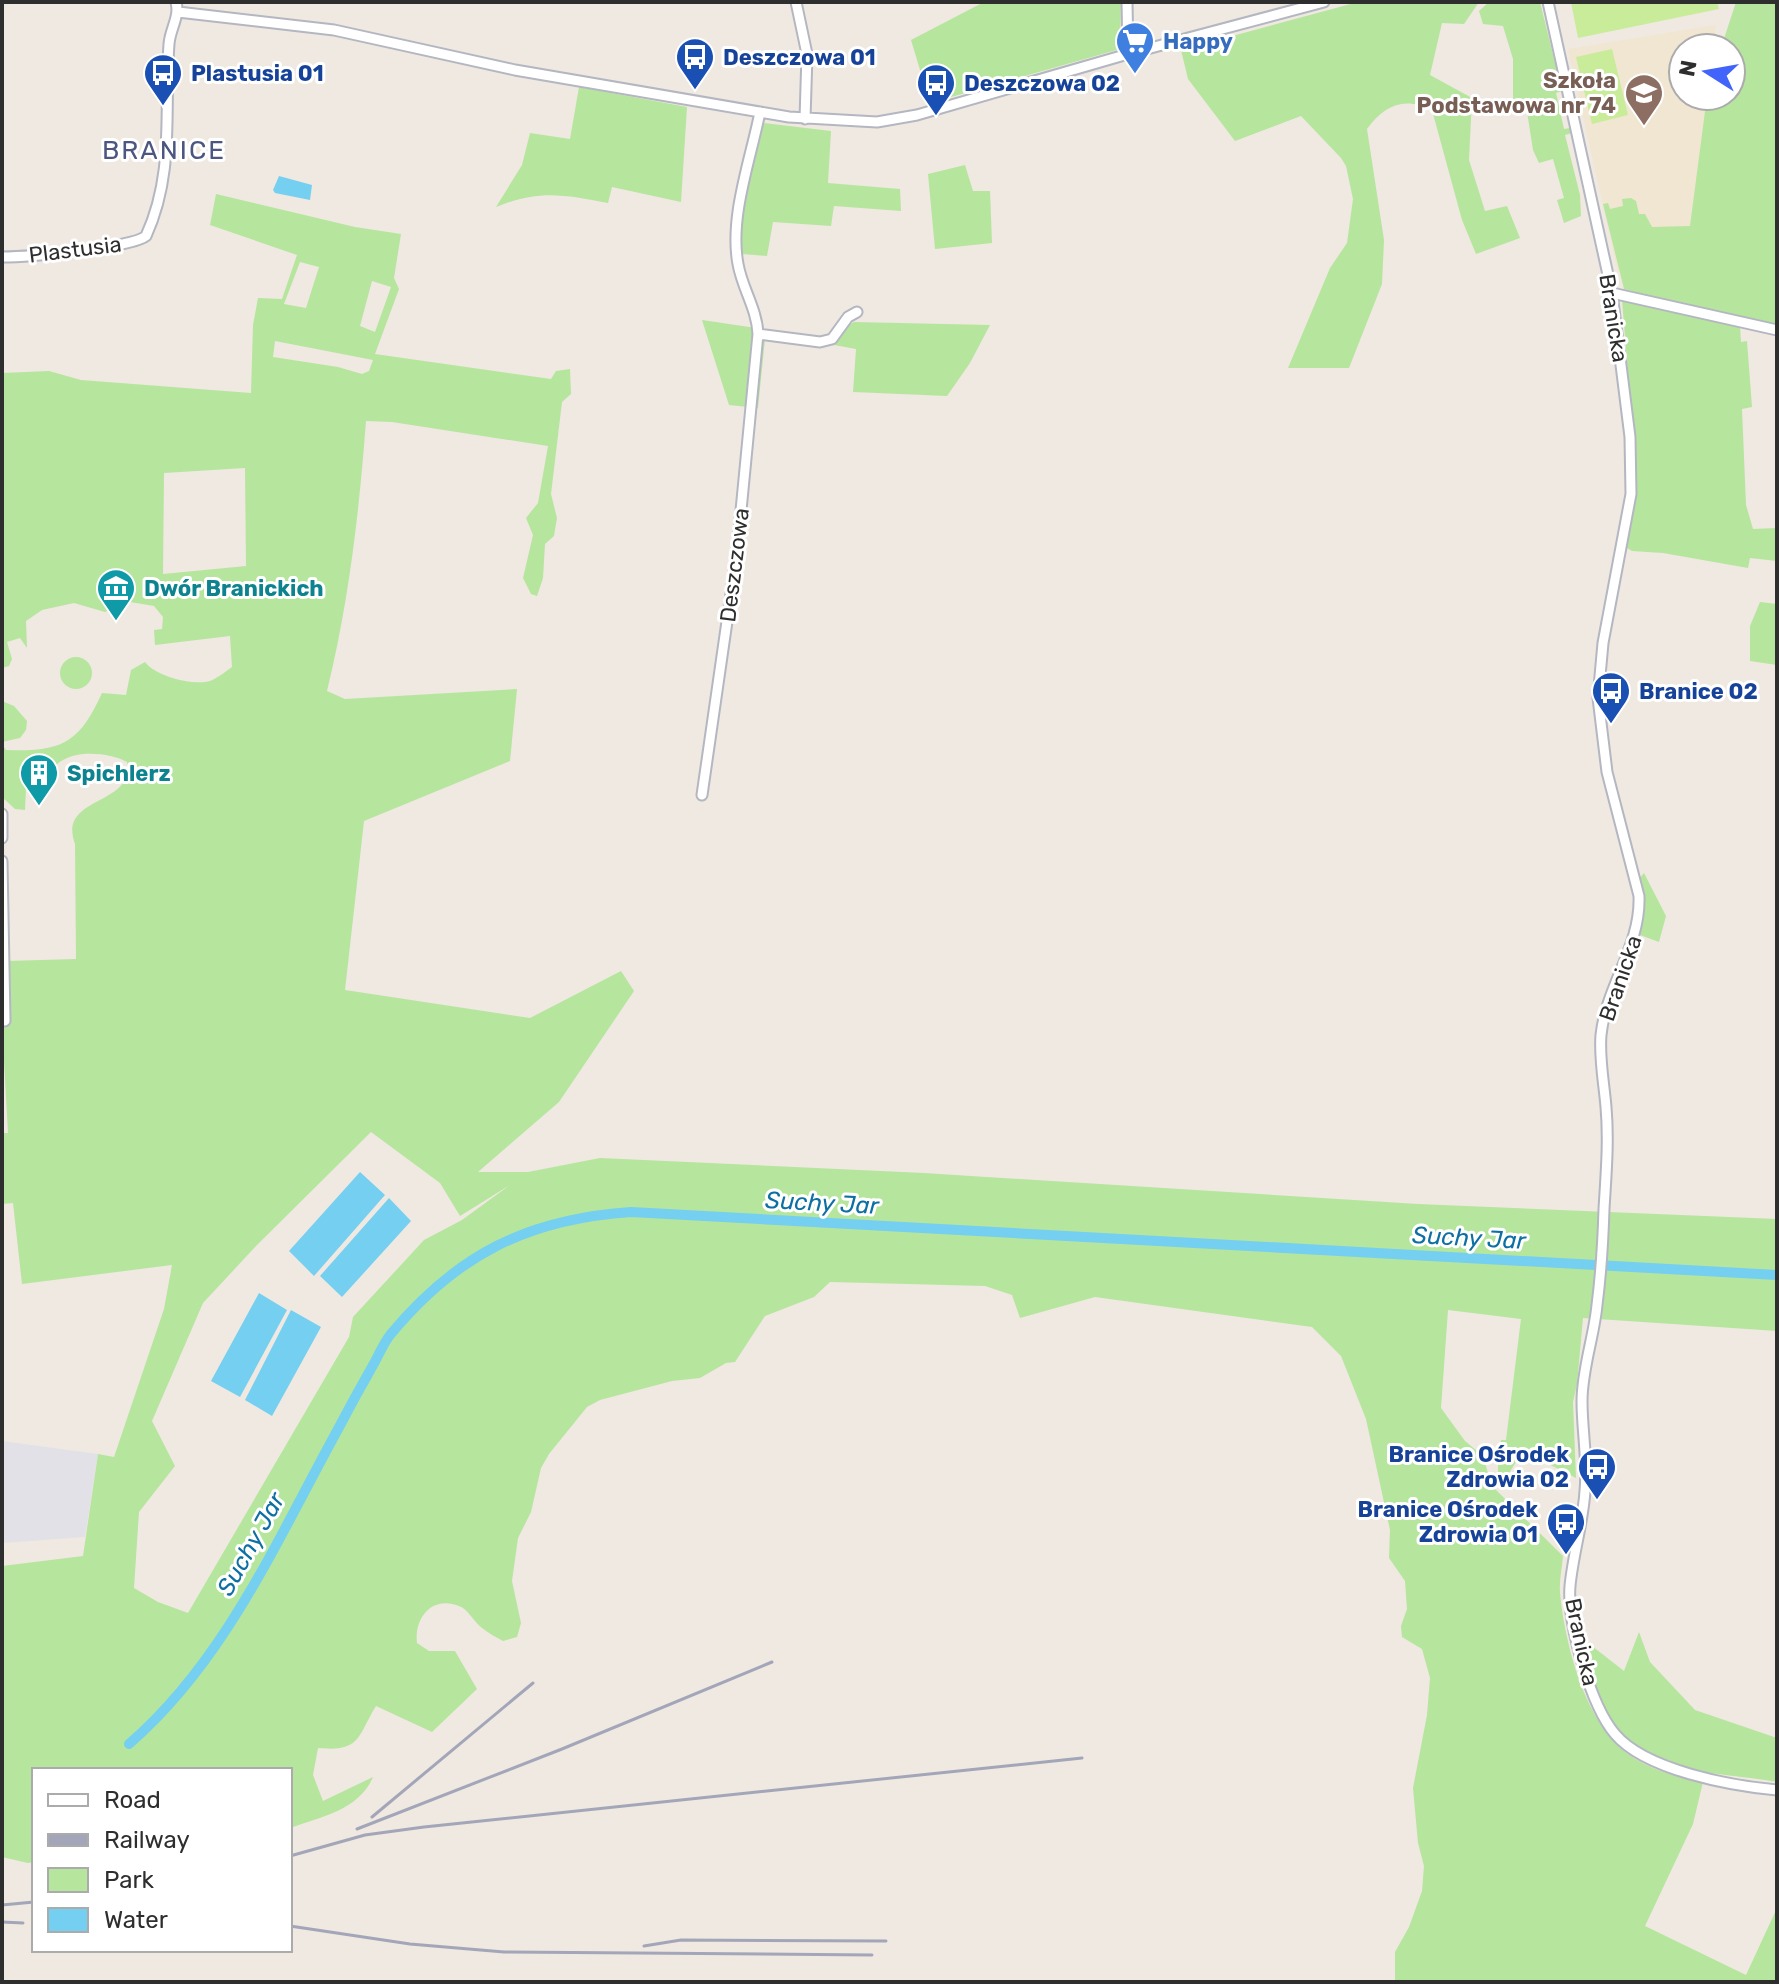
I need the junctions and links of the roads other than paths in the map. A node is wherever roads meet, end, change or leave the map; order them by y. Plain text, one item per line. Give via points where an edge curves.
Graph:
1 (796, 2) edge
2 (1127, 2) edge
3 (1324, 2) edge
4 (1548, 2) edge
5 (177, 7) edge
6 (1128, 54) junction
7 (760, 112) junction
8 (805, 119) junction
9 (2, 257) edge
10 (1612, 293) junction
11 (857, 312) dead end
12 (1777, 330) edge
13 (758, 334) junction
14 (702, 795) dead end
15 (2, 814) edge
16 (2, 838) edge
17 (2, 861) edge
18 (5, 1021) dead end
19 (1777, 1790) edge

1 - 8 street via 807,54
2 - 6 street
3 - 6 street
4 - 10 street, Branicka
5 - 7 street via 334,30 515,70
5 - 9 street, Plastusia via 169,36 164,180 146,236 139,242
6 - 8 street via 901,119
7 - 8 street
7 - 13 street, Deszczowa via 736,225 738,264
10 - 12 street
10 - 19 street, Branicka via 1632,479 1598,687 1607,772 1639,908 1638,928 1601,1036 1608,1142 1597,1305 1582,1399 1585,1500 1569,1591 1590,1689 1615,1735 1651,1762
11 - 13 street via 832,339 820,342
13 - 14 street, Deszczowa via 737,552
15 - 16 street
17 - 18 street

